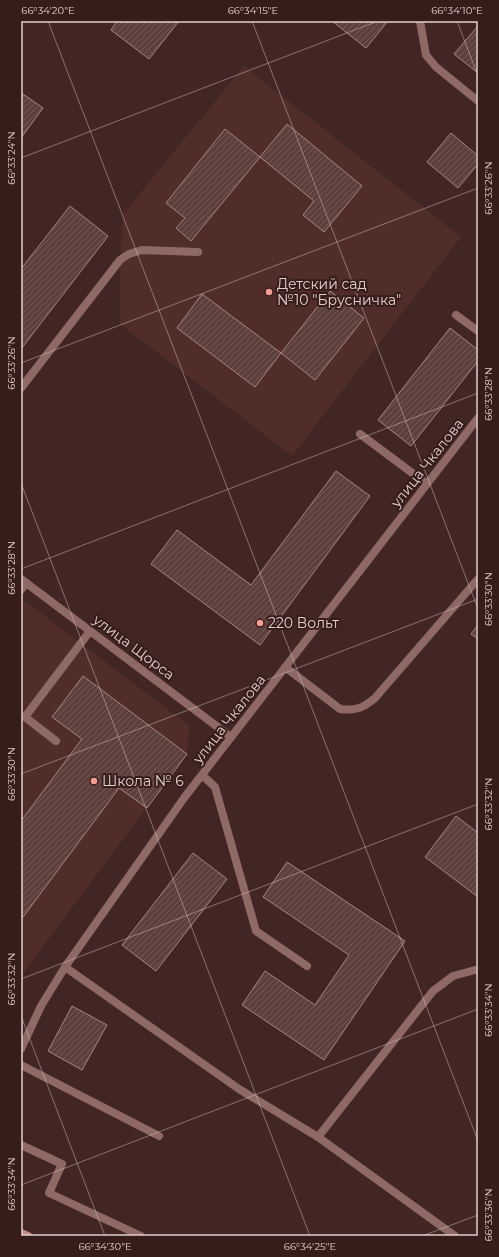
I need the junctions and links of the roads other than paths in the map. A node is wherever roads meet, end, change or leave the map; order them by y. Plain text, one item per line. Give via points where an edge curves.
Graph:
1 (420, 21) edge
2 (478, 101) edge
3 (198, 252) dead end
4 (456, 315) dead end
5 (478, 332) edge
6 (21, 388) edge
7 (478, 418) edge
8 (360, 434) dead end
9 (427, 484) junction
10 (478, 578) edge
11 (23, 584) edge
12 (90, 630) junction
13 (285, 667) junction
14 (231, 737) junction
15 (56, 741) dead end
16 (202, 775) junction
17 (307, 966) dead end
18 (65, 967) junction
19 (478, 970) edge
20 (21, 1049) edge
21 (21, 1065) edge
22 (158, 1136) dead end
23 (318, 1137) junction
24 (21, 1145) edge
25 (21, 1233) edge
26 (28, 1236) edge
27 (141, 1236) edge
28 (455, 1236) edge

1 - 2 street via 426,55 436,67
3 - 6 street via 142,250 120,260
4 - 5 street
7 - 9 street, улица Чкалова
8 - 9 street
9 - 13 street, улица Чкалова
10 - 13 street via 375,698 365,706 350,711 340,709
11 - 12 street, улица Щорса
12 - 14 street, улица Щорса
12 - 15 street via 25,717
13 - 14 street, улица Чкалова
14 - 16 street, улица Чкалова
16 - 17 street via 215,788 256,931
16 - 18 street, улица Чкалова
18 - 20 street, улица Чкалова via 41,1006
18 - 23 street via 239,1089
19 - 23 street via 453,976 433,991
21 - 22 street
23 - 28 street
24 - 27 street via 62,1164 49,1193
25 - 26 main road

